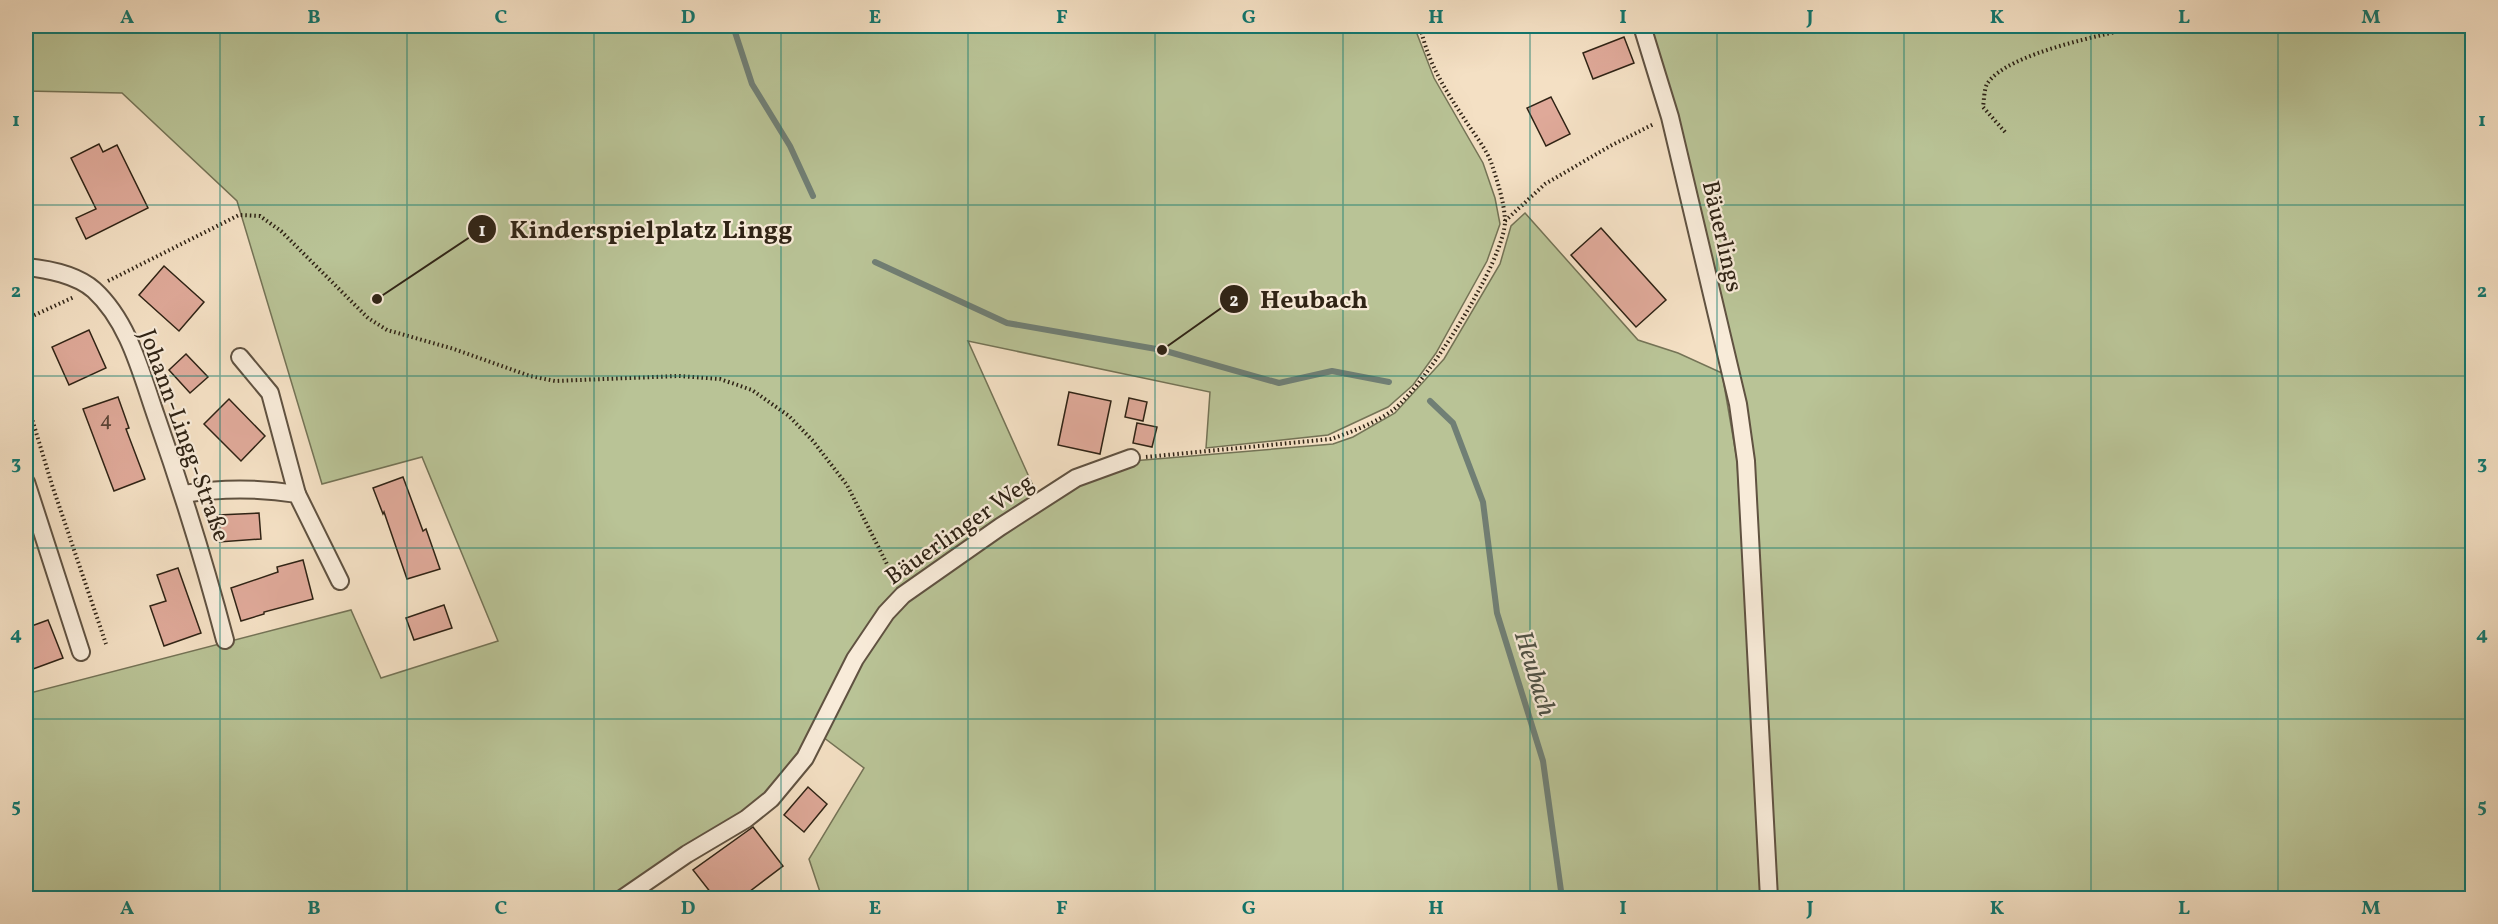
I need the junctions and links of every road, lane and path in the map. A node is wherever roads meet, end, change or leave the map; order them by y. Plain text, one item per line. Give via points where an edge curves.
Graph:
1 (1420, 26) edge
2 (1642, 26) edge
3 (2143, 26) edge
4 (1670, 117) junction
5 (2005, 132) dead end
6 (1505, 222) junction
7 (26, 267) edge
8 (92, 288) junction
9 (26, 320) edge
10 (240, 357) dead end
11 (26, 399) edge
12 (1131, 458) joint
13 (26, 482) edge
14 (183, 494) junction
15 (297, 494) junction
16 (340, 581) dead end
17 (903, 595) junction
18 (225, 640) dead end
19 (106, 644) dead end
20 (81, 652) dead end
21 (623, 898) edge
22 (1769, 898) edge

1 - 6 path via 1437,77 1490,159
2 - 4 street, Bäuerlings
3 - 5 path via 2053,47 2006,68 1987,85 1983,107
4 - 6 path via 1545,184
4 - 22 street, Bäuerlings via 1738,404 1746,461
6 - 12 path via 1493,262 1445,346 1416,386 1392,410 1331,439
7 - 8 street, Johann-Lingg-Straße via 47,269
8 - 9 path
8 - 14 street, Johann-Lingg-Straße via 129,340
8 - 17 path via 239,215 260,216 281,231 368,318 387,330 555,381 679,376 720,379 752,390 789,416 847,485
10 - 15 street via 270,393
11 - 19 path
12 - 17 street, Bäuerlinger Weg via 1076,478
13 - 20 street
14 - 15 street via 210,490
14 - 18 street, Johann-Lingg-Straße
15 - 16 street
17 - 21 street, Bäuerlinger Weg via 855,659 805,758 771,799

